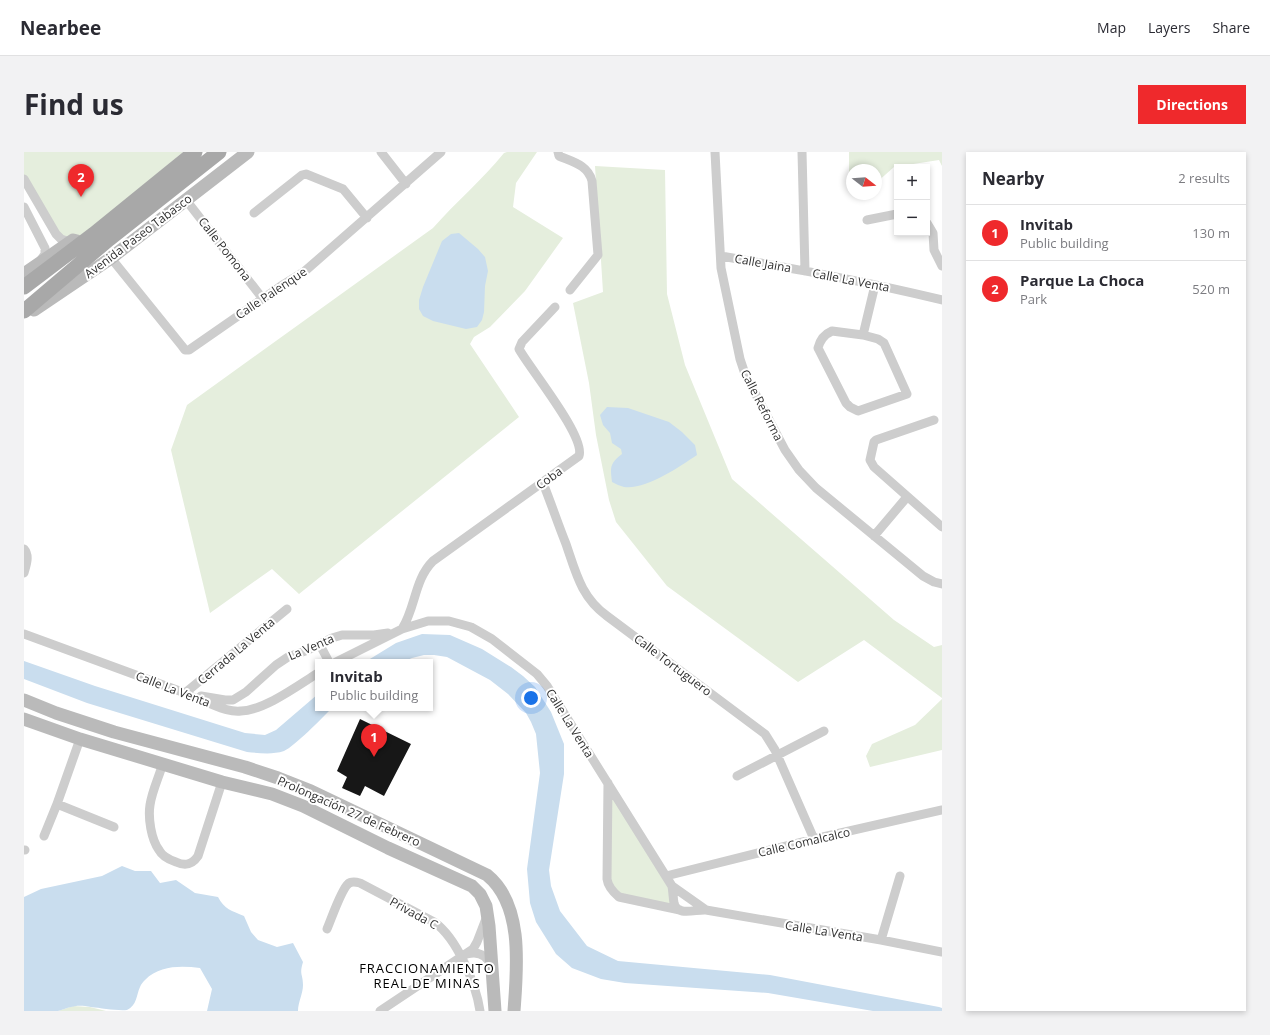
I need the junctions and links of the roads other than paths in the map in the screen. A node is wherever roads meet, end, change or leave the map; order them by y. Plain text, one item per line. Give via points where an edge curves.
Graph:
1 (195, 152) edge
2 (220, 152) edge
3 (248, 152) edge
4 (381, 152) edge
5 (441, 152) edge
6 (558, 152) edge
7 (715, 152) edge
8 (802, 152) edge
9 (24, 179) edge
10 (406, 184) junction
11 (186, 200) junction
12 (24, 207) edge
13 (254, 213) dead end
14 (894, 215) edge
15 (367, 218) junction
16 (867, 220) dead end
17 (930, 228) edge
18 (79, 248) junction
19 (721, 256) junction
20 (111, 258) junction
21 (38, 264) junction
22 (942, 266) edge
23 (805, 271) junction
24 (24, 274) edge
25 (875, 285) junction
26 (24, 287) edge
27 (570, 290) dead end
28 (263, 298) junction
29 (942, 300) edge
30 (555, 307) dead end
31 (24, 311) edge
32 (24, 316) edge
33 (863, 335) junction
34 (934, 420) dead end
35 (543, 483) junction
36 (907, 497) junction
37 (942, 527) edge
38 (874, 536) junction
39 (24, 549) edge
40 (24, 573) edge
41 (942, 584) edge
42 (287, 609) dead end
43 (402, 629) junction
44 (24, 634) edge
45 (320, 645) junction
46 (327, 659) edge
47 (342, 659) edge
48 (315, 675) edge
49 (185, 693) junction
50 (24, 700) edge
51 (24, 719) edge
52 (824, 731) dead end
53 (80, 739) junction
54 (778, 755) junction
55 (163, 764) junction
56 (737, 776) dead end
57 (278, 778) junction
58 (222, 782) junction
59 (608, 783) junction
60 (272, 794) junction
61 (57, 804) junction
62 (942, 810) edge
63 (114, 826) dead end
64 (395, 831) junction
65 (44, 836) dead end
66 (814, 839) junction
67 (388, 848) junction
68 (666, 876) junction
69 (900, 876) dead end
70 (672, 886) junction
71 (706, 910) junction
72 (681, 911) junction
73 (487, 914) junction
74 (326, 929) dead end
75 (881, 940) junction
76 (942, 952) edge
77 (464, 956) junction
78 (492, 968) junction
79 (380, 1011) edge
80 (480, 1011) edge
81 (494, 1011) edge
82 (514, 1011) edge

1 - 18 main road, Avenida Paseo Tabasco
2 - 18 main road, Avenida Paseo Tabasco
3 - 11 street, Avenida Paseo Tabasco
4 - 10 street
5 - 10 street, Calle Palenque
6 - 27 street via 559,156 585,168 592,181 598,255
7 - 19 street, Calle Reforma
8 - 23 street, Calle La Venta
9 - 18 street via 56,234
10 - 15 street, Calle Palenque
11 - 20 street, Avenida Paseo Tabasco
11 - 28 street, Calle Pomona
12 - 21 street via 45,248 45,254
13 - 15 street via 306,174 344,189
14 - 16 street
15 - 28 street, Calle Palenque via 305,272
17 - 22 street via 934,250
18 - 21 street
18 - 26 main road, Avenida Paseo Tabasco
18 - 31 main road, Avenida Paseo Tabasco
19 - 23 street, Calle Jaina
19 - 38 street, Calle Reforma via 721,268 742,366 785,450 816,488
20 - 28 street, Calle Palenque via 185,350
20 - 32 street, Avenida Paseo Tabasco
21 - 24 street
23 - 25 street, Calle La Venta
25 - 29 street, Calle La Venta
25 - 33 street
30 - 35 street, Coba via 522,342 519,349 567,421 580,446 580,452 577,458
33 - 33 street via 884,343 906,394 858,411 846,403 818,348 823,338 832,330
34 - 36 street via 879,438 874,442 871,463
35 - 43 street, Coba via 430,564 419,581 412,610
35 - 54 street, Calle Tortuguero via 578,580 595,606 760,730 768,737
36 - 37 street
36 - 38 street
38 - 41 street, Calle Reforma via 923,576
39 - 40 street via 27,562
42 - 49 street, Cerrada La Venta
43 - 45 street, La Venta via 397,628 388,633 374,635 342,635
43 - 47 street, Calle La Venta
43 - 59 street, Calle La Venta via 428,621 450,621 471,627 492,638 537,674 547,686
44 - 49 street, Calle La Venta
45 - 46 street
45 - 49 street, La Venta via 284,659 233,700
48 - 49 street, Calle La Venta via 267,704 240,712 227,710
50 - 57 street, Prolongación 27 de Febrero via 114,732 245,766
51 - 53 street, Prolongación 27 de Febrero
52 - 54 street
53 - 55 street, Prolongación 27 de Febrero
53 - 61 street
54 - 56 street
54 - 66 street, Calle Tortuguero
55 - 58 street, Prolongación 27 de Febrero
55 - 58 street via 150,805 151,828 159,851 181,864 191,863 198,856
57 - 60 street
57 - 64 street, Prolongación 27 de Febrero
58 - 60 street, Prolongación 27 de Febrero
59 - 68 street, Calle La Venta
59 - 72 street, Calle La Venta via 609,886 619,897
60 - 67 street, Prolongación 27 de Febrero via 303,806
61 - 63 street
61 - 65 street
62 - 66 street, Calle Comalcalco
64 - 67 street
64 - 82 street, Prolongación 27 de Febrero via 482,872 502,891 516,936
66 - 68 street, Calle Comalcalco
67 - 73 street, Prolongación 27 de Febrero via 472,886 480,894
68 - 70 street, Calle La Venta
69 - 75 street
70 - 71 street, Calle La Venta
70 - 72 street, Calle La Venta via 674,903
71 - 72 street, Calle La Venta
71 - 75 street, Calle La Venta
73 - 77 street via 475,947
73 - 78 street, Prolongación 27 de Febrero
74 - 77 street, Privada C via 344,889 349,883 356,882 440,926
75 - 76 street, Calle La Venta
77 - 78 street via 473,952 478,953 489,960
77 - 79 street
77 - 80 street, Privada C
78 - 81 street, Prolongación 27 de Febrero

